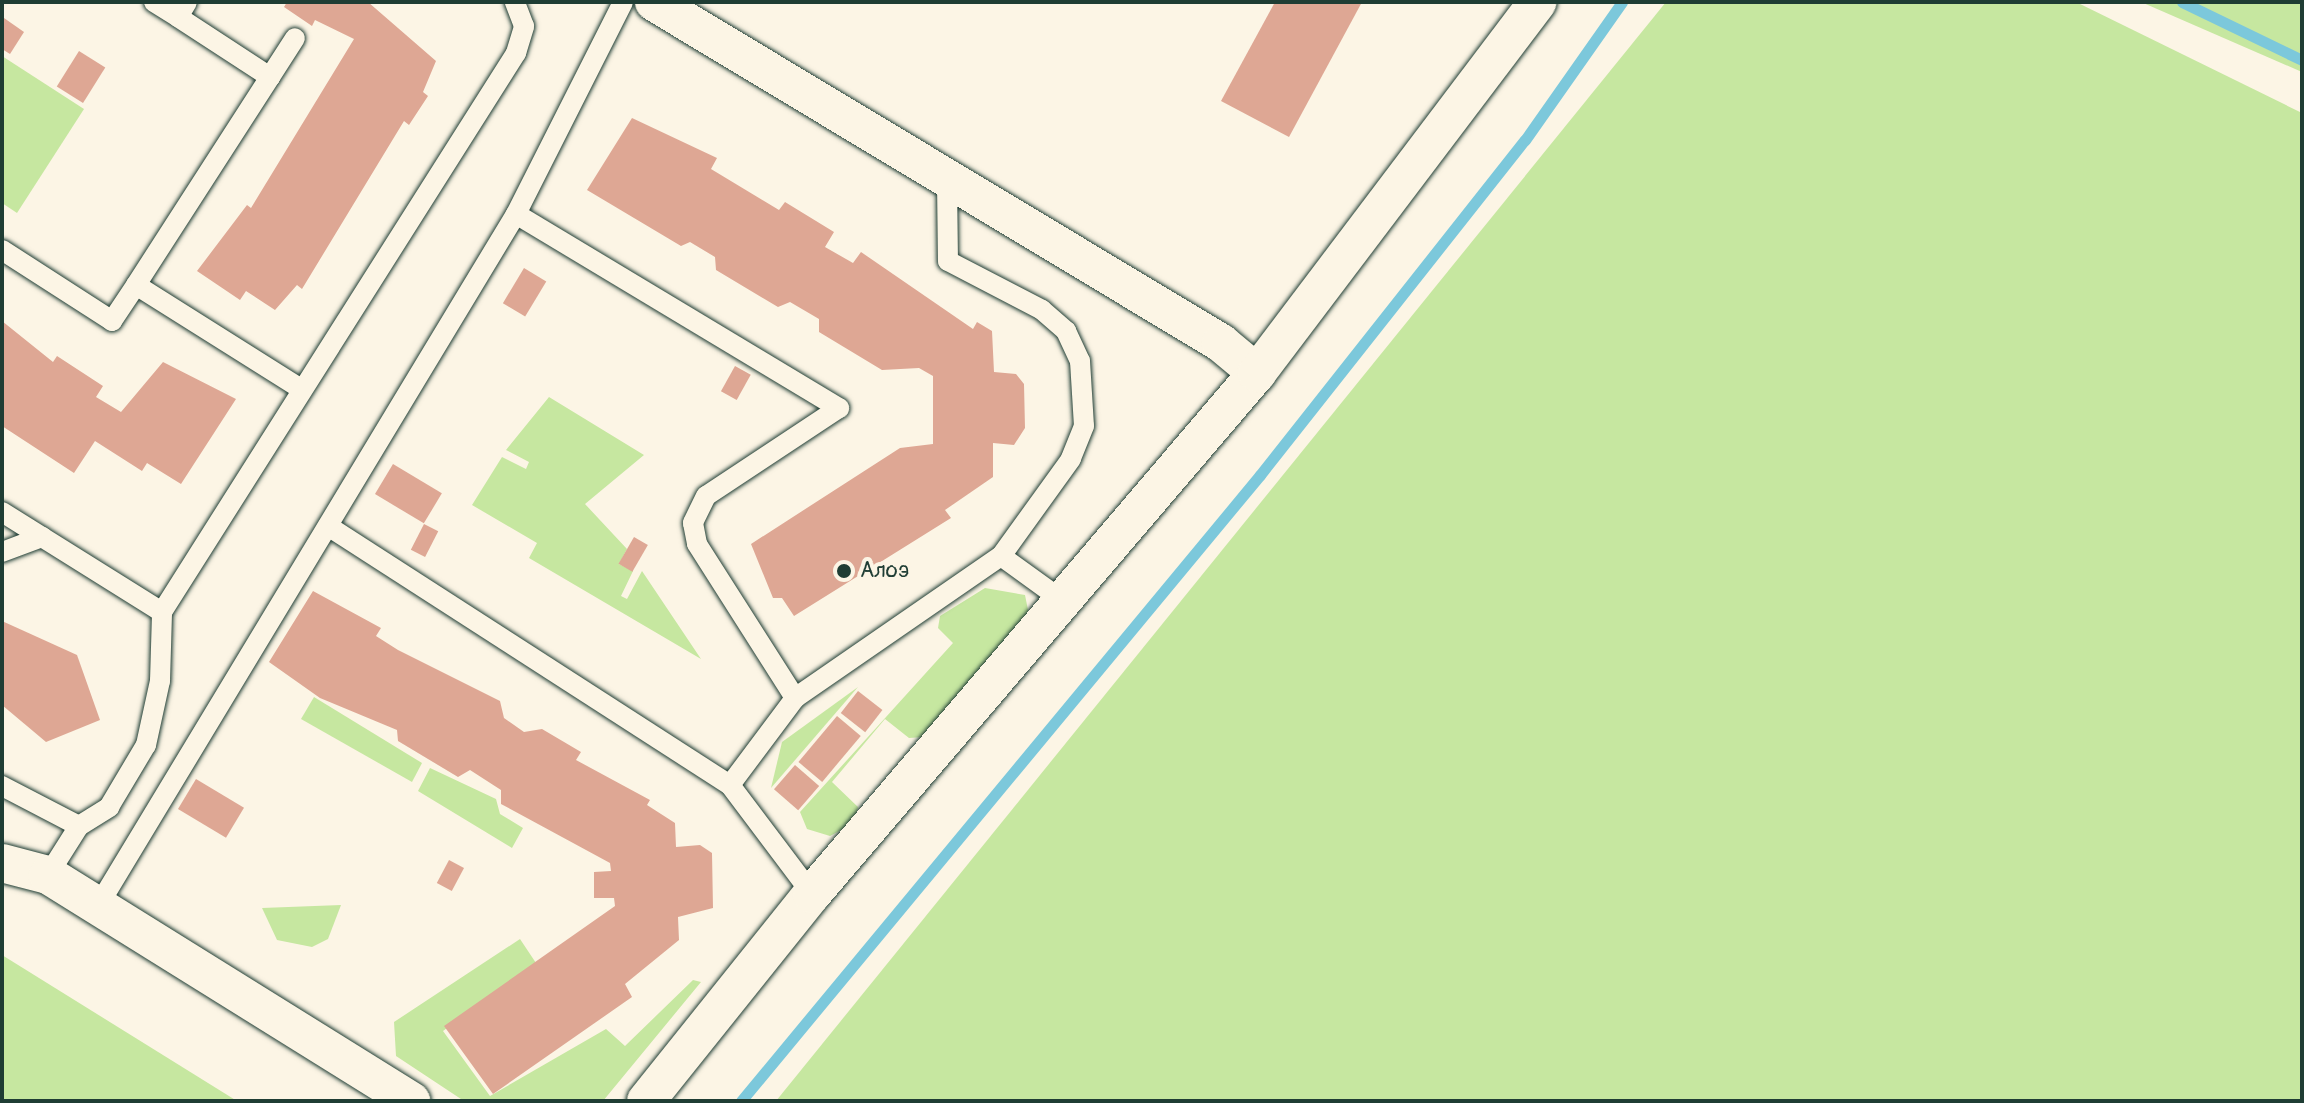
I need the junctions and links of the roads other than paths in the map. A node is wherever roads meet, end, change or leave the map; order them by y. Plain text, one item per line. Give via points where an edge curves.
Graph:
1 (154, 2) edge
2 (515, 2) edge
3 (623, 2) edge
4 (654, 2) edge
5 (1538, 2) edge
6 (183, 10) edge
7 (295, 38) dead end
8 (270, 77) junction
9 (947, 181) junction
10 (516, 214) junction
11 (2, 250) edge
12 (136, 285) junction
13 (1257, 373) junction
14 (301, 389) junction
15 (2, 512) edge
16 (328, 526) junction
17 (42, 537) junction
18 (2, 552) edge
19 (1001, 556) junction
20 (1066, 603) junction
21 (162, 612) junction
22 (795, 698) junction
23 (730, 785) junction
24 (2, 786) edge
25 (79, 826) junction
26 (2, 863) edge
27 (48, 875) junction
28 (812, 894) junction
29 (98, 906) junction
30 (411, 1101) edge
31 (646, 1101) edge

1 - 6 lane
2 - 14 lane via 524,26 516,53
3 - 10 lane
4 - 9 street
5 - 13 street
6 - 8 lane
7 - 8 lane
8 - 12 lane
9 - 13 street via 1221,343
9 - 19 lane via 948,261 1042,310 1066,331 1080,361 1084,426 1076,448
10 - 16 lane
10 - 22 lane via 839,408 706,496 693,523 697,544
11 - 12 lane via 112,321
12 - 14 lane
13 - 20 street
14 - 21 lane
15 - 17 lane
16 - 23 lane
16 - 29 lane
17 - 18 lane
17 - 21 lane
19 - 20 lane
19 - 22 lane
20 - 28 street
21 - 25 lane via 160,681 146,745 109,807
22 - 23 lane
23 - 28 lane
24 - 25 lane
25 - 27 lane
26 - 27 street
27 - 29 street
28 - 31 street
29 - 30 street

